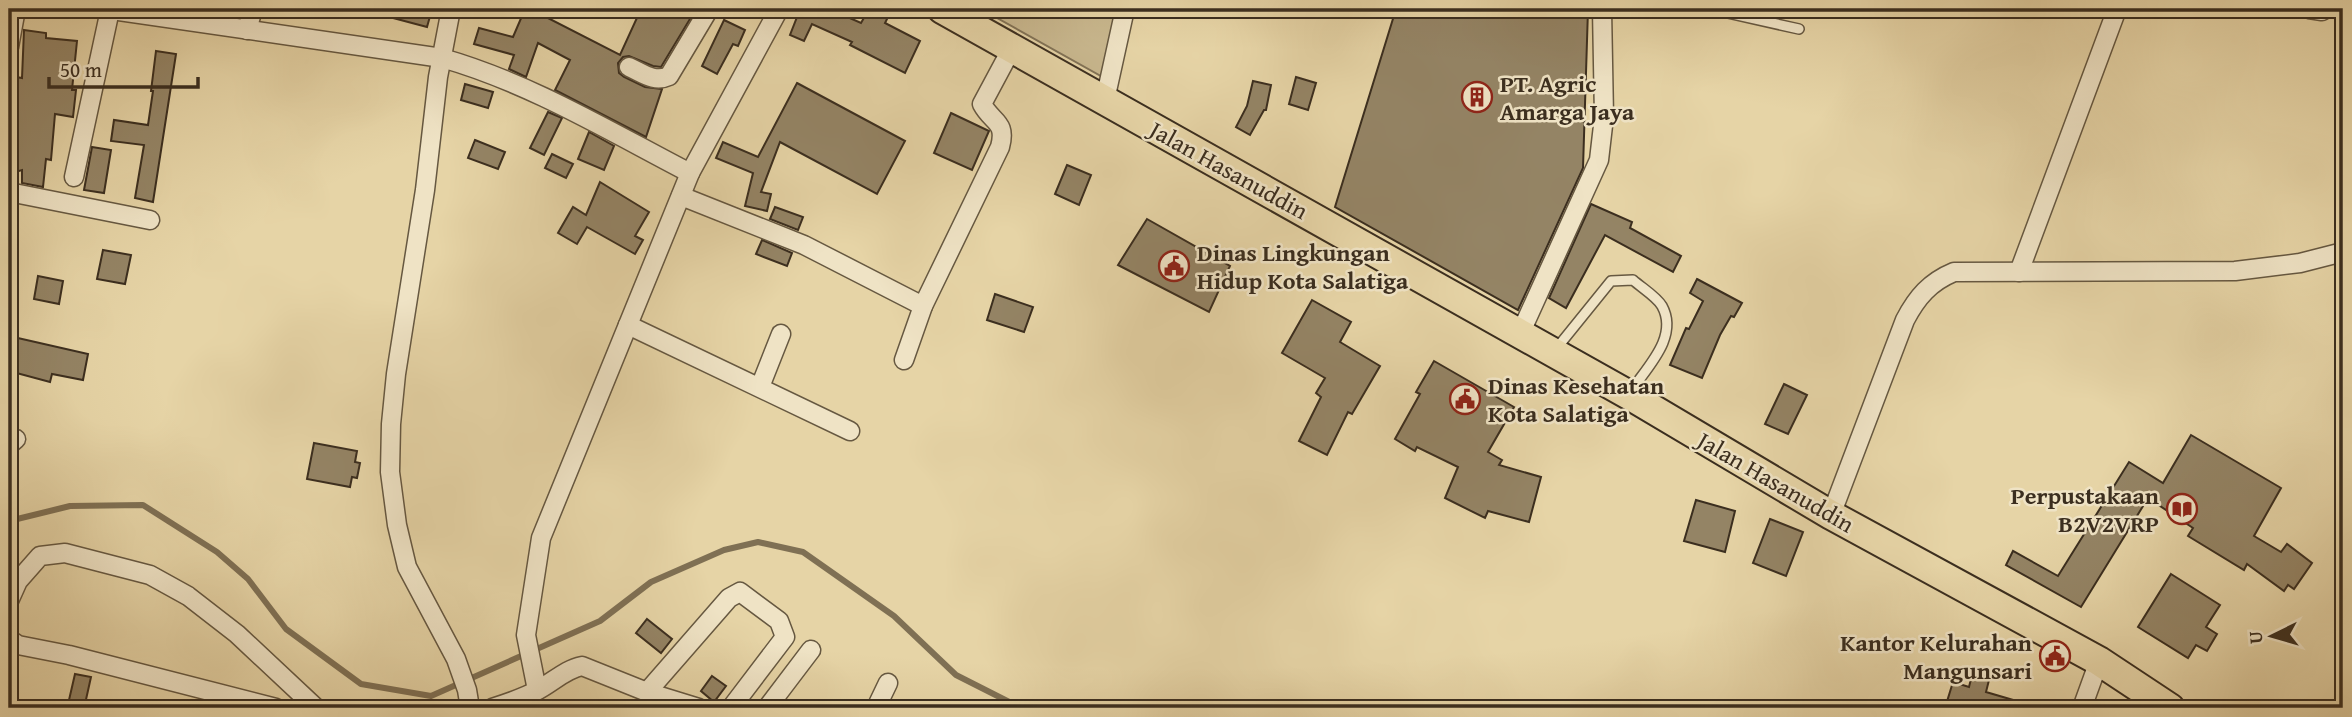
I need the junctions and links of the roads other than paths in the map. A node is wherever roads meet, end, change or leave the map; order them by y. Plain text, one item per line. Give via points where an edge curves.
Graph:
1 (16, 9) edge
2 (107, 9) edge
3 (253, 9) edge
4 (450, 9) edge
5 (709, 9) edge
6 (779, 9) edge
7 (942, 9) edge
8 (1125, 9) edge
9 (1602, 9) edge
10 (1710, 9) edge
11 (2117, 9) edge
12 (2309, 9) edge
13 (2325, 9) edge
14 (1799, 29) dead end
15 (247, 30) junction
16 (9, 47) edge
17 (1012, 48) junction
18 (442, 58) junction
19 (629, 66) dead end
20 (1105, 100) junction
21 (690, 173) junction
22 (74, 177) dead end
23 (9, 192) edge
24 (681, 196) junction
25 (150, 220) dead end
26 (2343, 252) edge
27 (2019, 272) junction
28 (923, 306) junction
29 (628, 325) junction
30 (781, 334) dead end
31 (1520, 334) junction
32 (1553, 353) junction
33 (904, 360) dead end
34 (760, 387) junction
35 (1629, 396) junction
36 (850, 431) dead end
37 (1831, 515) junction
38 (9, 601) edge
39 (9, 639) edge
40 (811, 650) dead end
41 (2105, 666) junction
42 (888, 684) dead end
43 (537, 690) junction
44 (647, 692) junction
45 (468, 699) edge
46 (276, 708) edge
47 (316, 708) edge
48 (492, 708) edge
49 (699, 708) edge
50 (731, 708) edge
51 (766, 708) edge
52 (876, 708) edge
53 (2082, 708) edge
54 (2170, 708) edge

1 - 16 street
2 - 15 street
2 - 22 street
3 - 15 street
4 - 18 street
5 - 19 street via 669,76 658,80
6 - 21 street
7 - 17 main road, Jalan Hasanuddin
8 - 20 street
9 - 31 street via 1604,117 1599,160
10 - 14 lane
11 - 27 street
12 - 13 street
15 - 18 street
17 - 20 main road, Jalan Hasanuddin
17 - 28 street via 982,104 1001,126 1000,147
18 - 21 street via 551,100
18 - 45 street via 396,374 390,472 407,566 456,659
20 - 31 main road, Jalan Hasanuddin
21 - 24 street
23 - 25 street
24 - 28 street via 804,245
24 - 29 street
26 - 27 street via 2235,271
27 - 37 street via 1954,272 1936,280 1915,301
28 - 33 street
29 - 34 street
29 - 43 street via 541,538 526,635
30 - 34 street
31 - 32 main road, Jalan Hasanuddin
32 - 35 main road, Jalan Hasanuddin
32 - 35 lane via 1611,281 1633,280 1662,305 1668,324 1663,345
34 - 36 street
35 - 37 main road, Jalan Hasanuddin
37 - 41 main road, Jalan Hasanuddin
38 - 47 street via 18,581 40,556 65,553 150,575 188,596 237,634
39 - 46 street via 18,645
40 - 51 street
41 - 53 street
41 - 54 main road, Jalan Hasanuddin
42 - 52 street
43 - 44 street via 582,666
43 - 48 street
44 - 49 street
44 - 50 street via 729,598 740,592 779,621 785,637

